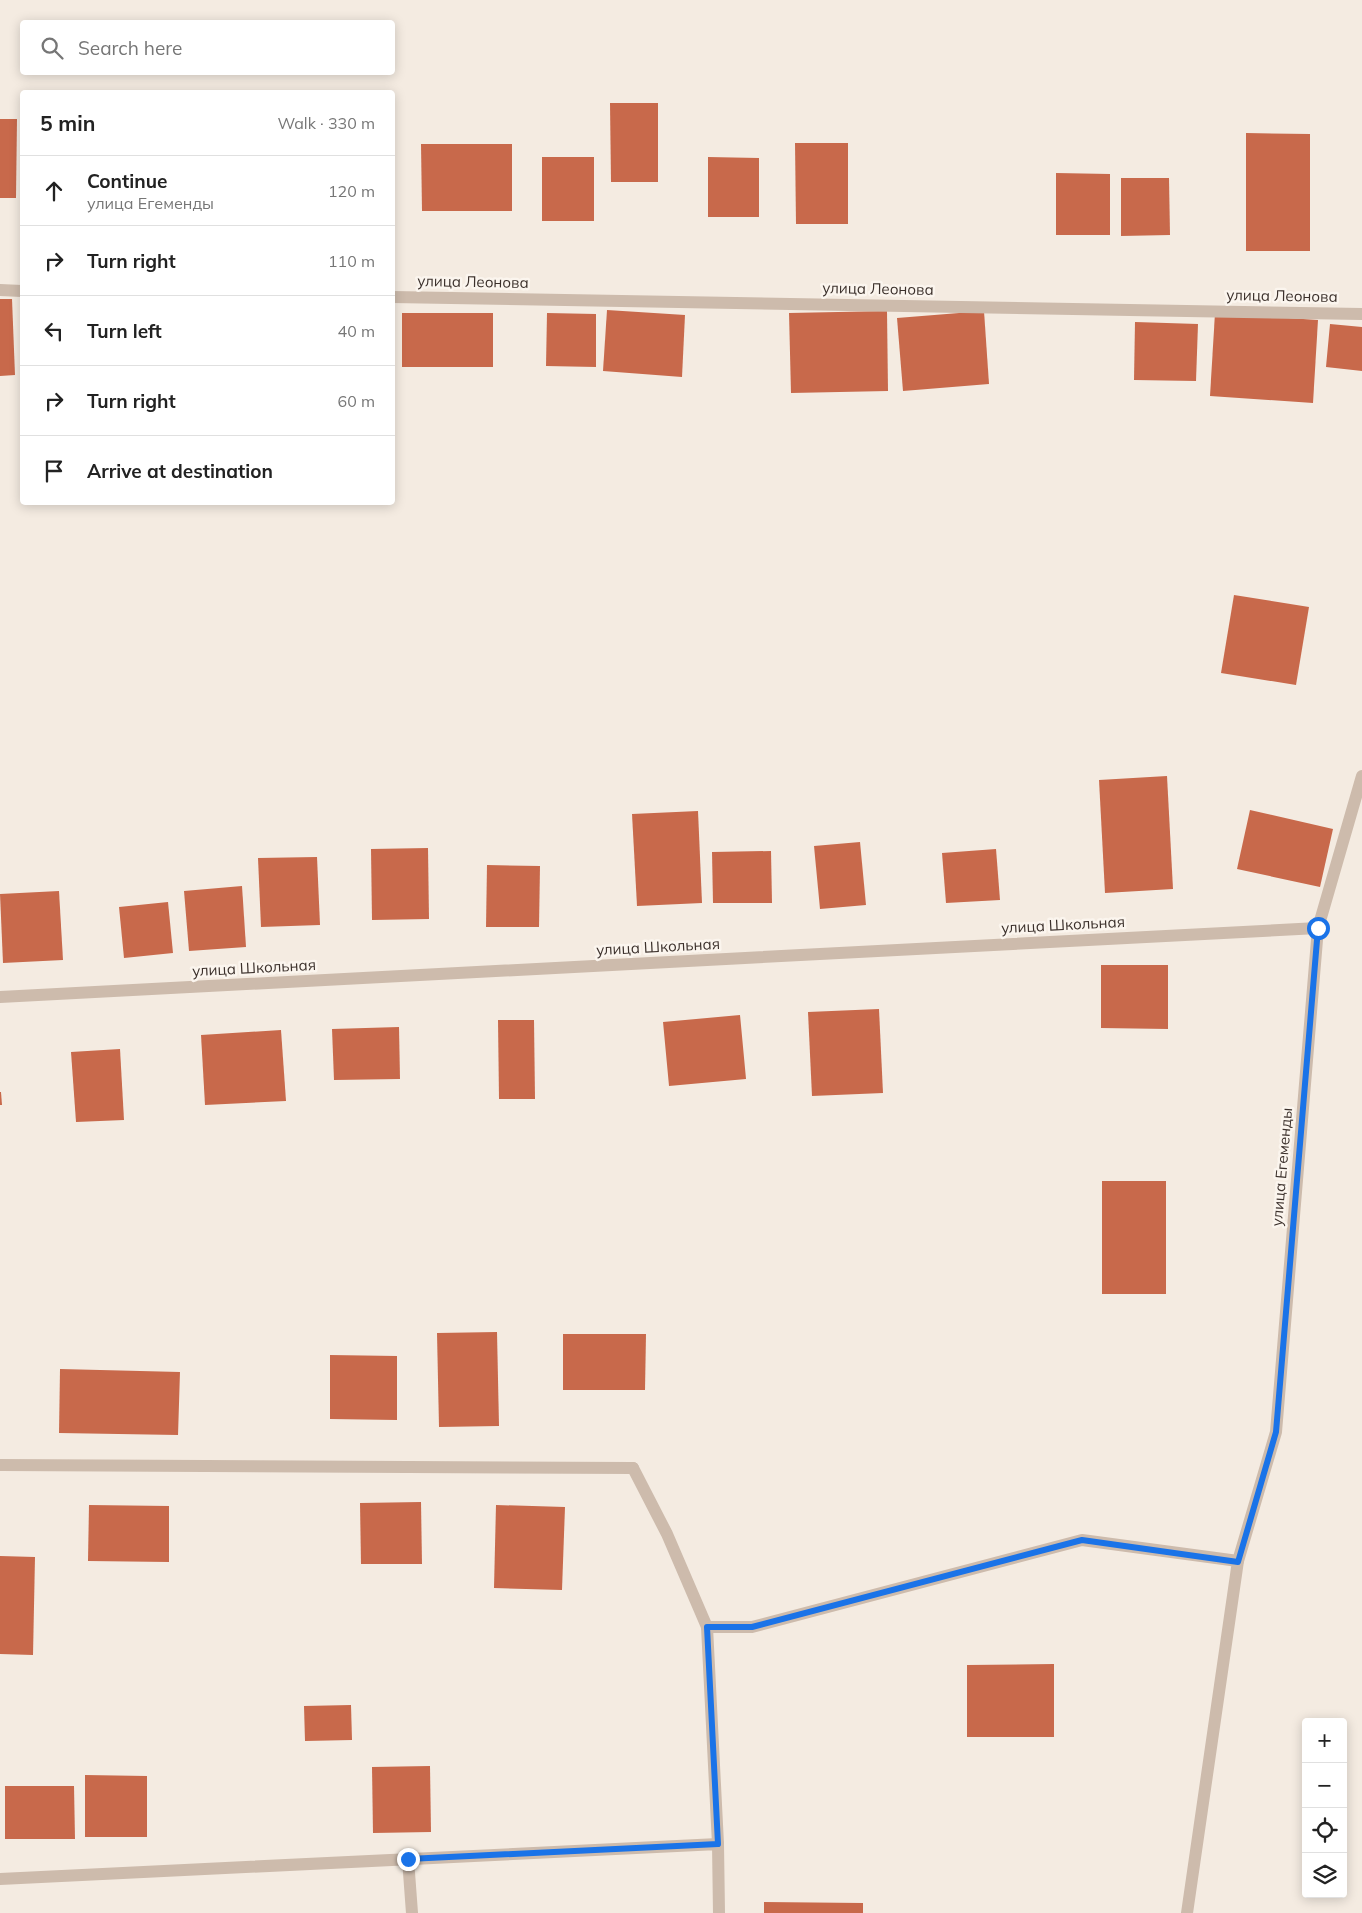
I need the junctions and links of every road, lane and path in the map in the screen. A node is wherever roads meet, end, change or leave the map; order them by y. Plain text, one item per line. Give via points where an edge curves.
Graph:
1 (0, 290) edge
2 (20, 291) edge
3 (395, 297) edge
4 (1362, 314) edge
5 (1362, 776) edge
6 (1318, 928) junction
7 (0, 997) edge
8 (0, 1465) edge
9 (1238, 1562) junction
10 (707, 1627) junction
11 (718, 1844) junction
12 (408, 1859) junction
13 (0, 1879) edge
14 (412, 1913) edge
15 (720, 1913) edge
16 (1187, 1913) edge

1 - 2 street
3 - 4 street, улица Леонова
5 - 6 street, улица Егеменды
6 - 7 street, улица Школьная
6 - 9 street, улица Егеменды via 1276,1432
8 - 10 street via 633,1468 667,1534
9 - 10 street via 1082,1540 752,1627
9 - 16 street, улица Егеменды
10 - 11 street
11 - 12 street
11 - 15 street
12 - 13 street
12 - 14 street

